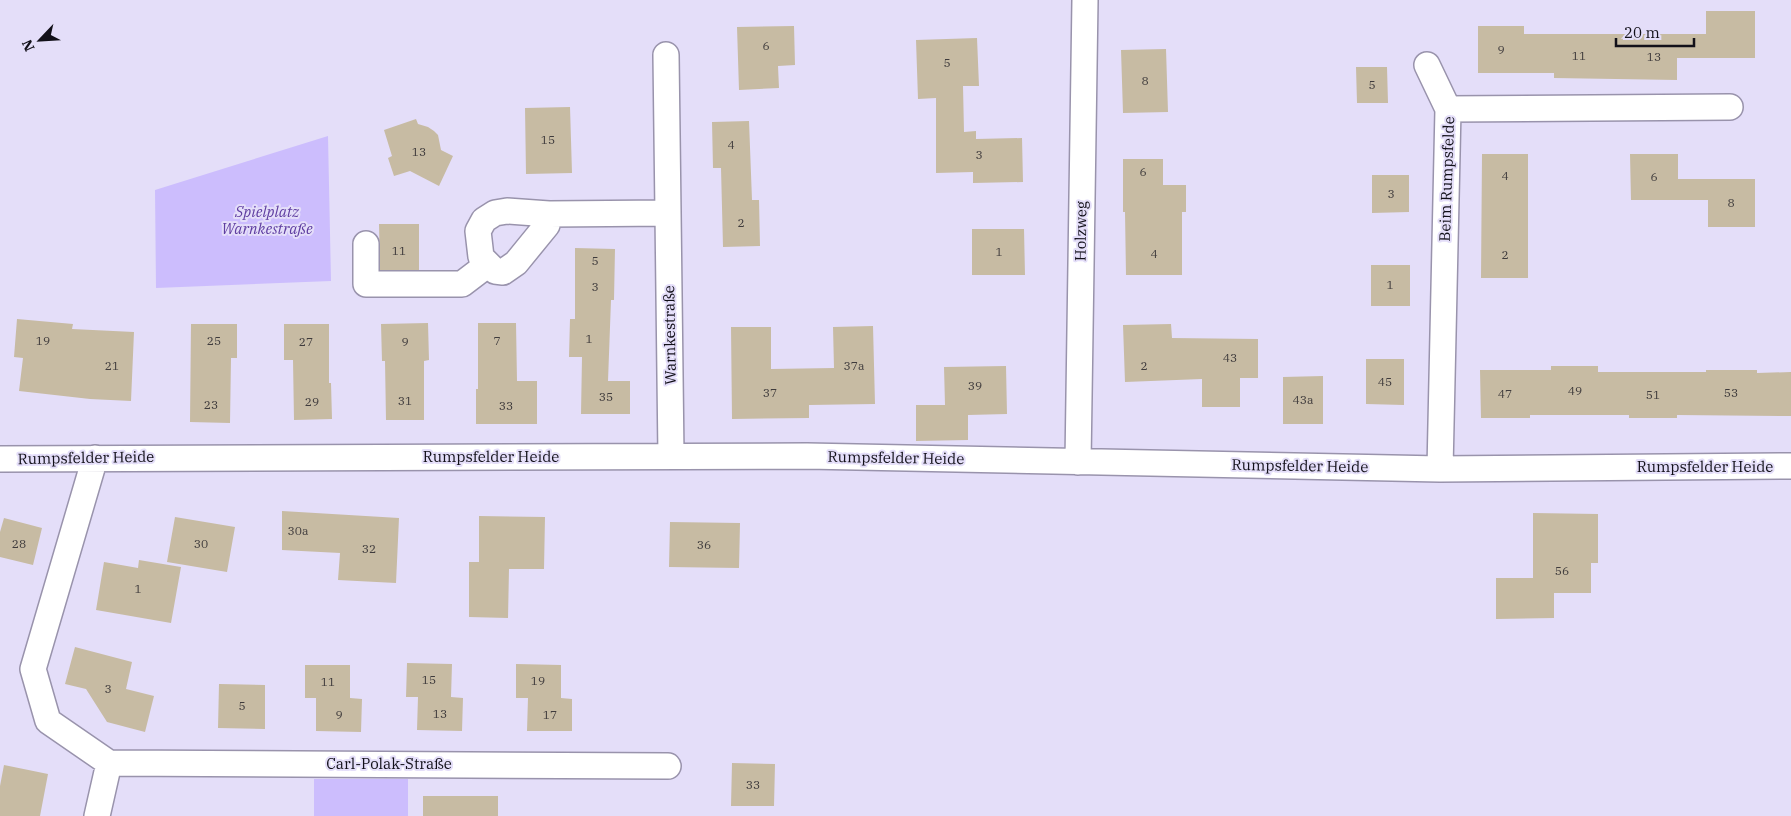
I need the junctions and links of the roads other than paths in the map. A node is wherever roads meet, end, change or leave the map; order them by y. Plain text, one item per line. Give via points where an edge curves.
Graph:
1 (1085, 0) edge
2 (666, 55) dead end
3 (1427, 65) dead end
4 (1730, 108) dead end
5 (1448, 109) junction
6 (668, 213) junction
7 (549, 214) junction
8 (366, 244) dead end
9 (487, 265) junction
10 (671, 456) junction
11 (0, 458) edge
12 (95, 458) junction
13 (1078, 462) junction
14 (1791, 466) edge
15 (1440, 469) junction
16 (109, 763) junction
17 (668, 766) dead end
18 (97, 816) edge

1 - 13 street, Holzweg
2 - 6 street, Warnkestraße
3 - 5 street
4 - 5 street, Beim Rumpsfelde
5 - 15 street, Beim Rumpsfelde
6 - 7 street
6 - 10 street, Warnkestraße
7 - 9 street via 547,225 516,264 504,272 495,272
7 - 9 street via 507,211 495,213 484,220 478,231 480,256
8 - 9 street via 366,284 462,284
10 - 12 street, Rumpsfelder Heide
10 - 13 street, Rumpsfelder Heide
11 - 12 street, Rumpsfelder Heide
12 - 16 street via 33,669 48,720
13 - 15 street, Rumpsfelder Heide
14 - 15 street, Rumpsfelder Heide
16 - 17 street, Carl-Polak-Straße
16 - 18 street

